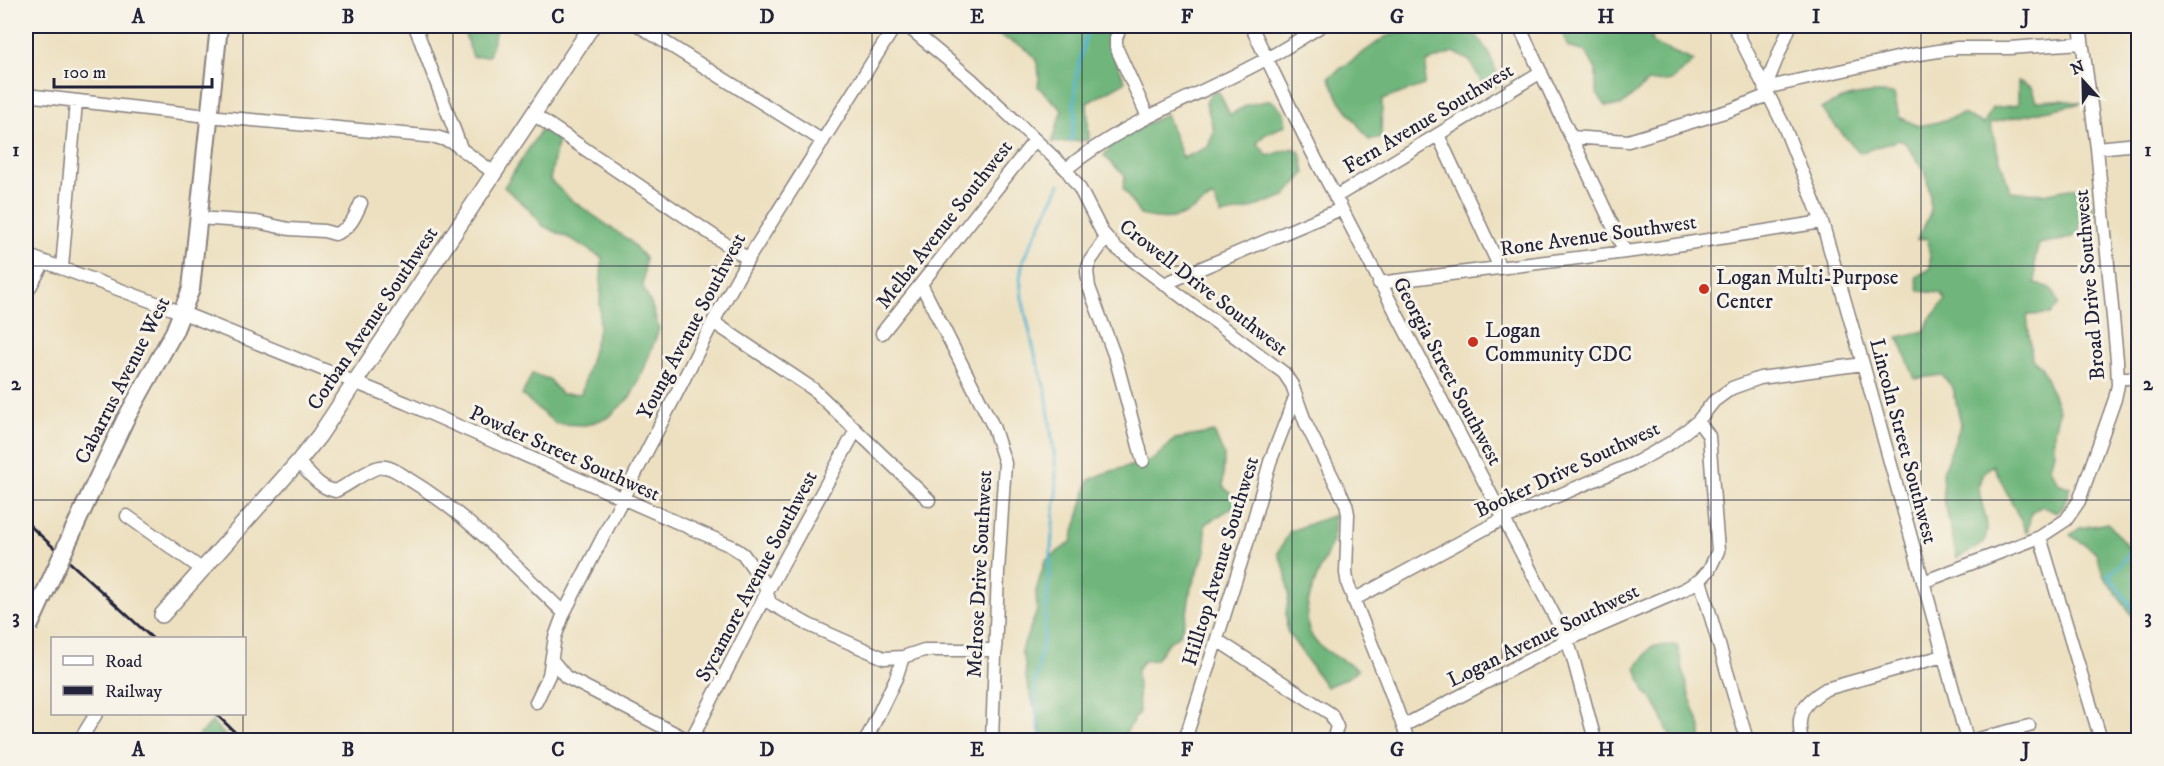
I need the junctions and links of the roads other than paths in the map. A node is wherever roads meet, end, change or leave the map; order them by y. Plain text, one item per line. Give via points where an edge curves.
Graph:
1 (219, 26) edge
2 (415, 26) edge
3 (592, 26) edge
4 (639, 26) edge
5 (895, 26) edge
6 (907, 26) edge
7 (1121, 26) edge
8 (1251, 26) edge
9 (1321, 26) edge
10 (1519, 26) edge
11 (1734, 26) edge
12 (1790, 26) edge
13 (2080, 26) edge
14 (2082, 43) junction
15 (1267, 59) junction
16 (1541, 72) junction
17 (1767, 92) junction
18 (26, 95) edge
19 (76, 101) junction
20 (533, 114) junction
21 (208, 117) junction
22 (1148, 117) junction
23 (1438, 135) junction
24 (1571, 136) junction
25 (1035, 140) junction
26 (823, 141) junction
27 (2139, 144) edge
28 (2097, 147) junction
29 (462, 148) junction
30 (1066, 169) junction
31 (494, 173) junction
32 (1335, 196) junction
33 (361, 203) dead end
34 (1341, 210) junction
35 (197, 218) junction
36 (1822, 222) junction
37 (1106, 238) junction
38 (1625, 252) junction
39 (26, 255) edge
40 (748, 259) junction
41 (44, 262) junction
42 (1500, 267) junction
43 (62, 268) junction
44 (1379, 283) junction
45 (921, 284) junction
46 (1164, 284) junction
47 (26, 294) edge
48 (183, 313) junction
49 (713, 322) junction
50 (882, 333) dead end
51 (1863, 364) junction
52 (2118, 378) junction
53 (2139, 378) edge
54 (355, 382) junction
55 (1296, 395) junction
56 (1698, 421) junction
57 (856, 430) junction
58 (1143, 461) dead end
59 (298, 462) junction
60 (621, 499) junction
61 (929, 500) dead end
62 (127, 516) dead end
63 (1503, 519) junction
64 (2040, 537) junction
65 (203, 570) junction
66 (1700, 580) junction
67 (1923, 582) junction
68 (766, 594) junction
69 (1353, 600) junction
70 (564, 612) junction
71 (162, 615) dead end
72 (27, 630) edge
73 (1217, 639) junction
74 (1567, 640) junction
75 (996, 650) junction
76 (1943, 656) junction
77 (903, 657) junction
78 (552, 660) junction
79 (536, 702) dead end
80 (95, 715) edge
81 (1403, 726) junction
82 (2029, 726) dead end
83 (80, 741) edge
84 (690, 741) edge
85 (866, 741) edge
86 (992, 741) edge
87 (1185, 741) edge
88 (1333, 741) edge
89 (1408, 741) edge
90 (1595, 741) edge
91 (1747, 741) edge
92 (1802, 741) edge
93 (1967, 741) edge
94 (1974, 741) edge
95 (2101, 741) edge

1 - 21 main road, Cabarrus Avenue West
2 - 29 street
3 - 20 street, Corban Avenue Southwest
4 - 26 street
5 - 26 street, Young Avenue Southwest
6 - 25 street, Crowell Drive Southwest
7 - 22 street via 1116,47
8 - 15 street, Georgia Street Southwest
9 - 15 street
10 - 16 street
11 - 17 street, Lincoln Street Southwest
12 - 17 street
13 - 14 street, Broad Drive Southwest
14 - 17 street via 1958,48 1901,57
14 - 28 street, Broad Drive Southwest
15 - 22 street
15 - 32 street, Georgia Street Southwest
16 - 23 street, Fern Avenue Southwest
16 - 24 street
17 - 24 street via 1731,110 1628,141
17 - 36 street, Lincoln Street Southwest
18 - 19 street
19 - 21 street
19 - 43 street
20 - 31 street, Corban Avenue Southwest
20 - 40 street
21 - 29 street via 436,136
21 - 35 main road, Cabarrus Avenue West
22 - 30 street via 1098,144
23 - 32 street, Fern Avenue Southwest
23 - 42 street
24 - 38 street
25 - 30 street, Crowell Drive Southwest
25 - 45 street, Melba Avenue Southwest
26 - 40 street, Young Avenue Southwest
27 - 28 street
28 - 52 street, Broad Drive Southwest
29 - 31 street
30 - 37 street, Crowell Drive Southwest
31 - 54 street, Corban Avenue Southwest
32 - 34 street, Georgia Street Southwest
33 - 35 street via 344,231 335,234
34 - 44 street, Georgia Street Southwest
34 - 46 street
35 - 48 main road, Cabarrus Avenue West via 191,289
36 - 38 street, Rone Avenue Southwest
36 - 51 street, Lincoln Street Southwest
37 - 46 street, Crowell Drive Southwest
37 - 58 street via 1090,261 1089,287 1116,360
38 - 42 street, Rone Avenue Southwest
39 - 41 street, Powder Street Southwest
40 - 49 street, Young Avenue Southwest
41 - 43 street, Powder Street Southwest
41 - 47 street
42 - 44 street, Rone Avenue Southwest
43 - 48 street, Powder Street Southwest
44 - 63 street, Georgia Street Southwest
45 - 50 street, Melba Avenue Southwest
45 - 75 street, Melrose Drive Southwest via 1004,454
46 - 55 street, Crowell Drive Southwest via 1284,373
48 - 54 street, Powder Street Southwest
48 - 72 main road, Cabarrus Avenue West, bridge via 125,420
49 - 57 street via 813,389
49 - 60 street, Young Avenue Southwest
51 - 56 street, Booker Drive Southwest via 1760,378 1732,388 1714,401
51 - 67 street, Lincoln Street Southwest
52 - 53 street
52 - 64 street, Broad Drive Southwest via 2115,399 2079,501 2066,520
54 - 59 street, Corban Avenue Southwest
54 - 60 street, Powder Street Southwest
55 - 69 street, Crowell Drive Southwest via 1306,424 1346,504 1346,573
55 - 73 street, Hilltop Avenue Southwest via 1270,462
56 - 63 street, Booker Drive Southwest via 1637,462
56 - 66 street via 1709,436 1718,551
57 - 61 street
57 - 68 street, Sycamore Avenue Southwest
59 - 65 street, Corban Avenue Southwest
59 - 70 street via 316,482 335,491 375,469 384,467 401,475 431,492 467,521
60 - 68 street, Powder Street Southwest via 743,554 764,584
60 - 70 street, Young Avenue Southwest
62 - 65 street
63 - 69 street, Booker Drive Southwest
63 - 74 street, Georgia Street Southwest
64 - 67 street, Broad Drive Southwest
64 - 95 street
65 - 71 street, Corban Avenue Southwest
66 - 74 street, Logan Avenue Southwest
66 - 91 street
67 - 76 street, Lincoln Street Southwest
68 - 77 street, Powder Street Southwest via 770,603 809,625 884,658
68 - 84 street, Sycamore Avenue Southwest
69 - 81 street, Crowell Drive Southwest
70 - 78 street, Young Avenue Southwest
73 - 87 street, Hilltop Avenue Southwest
73 - 88 street via 1331,714 1337,727
74 - 81 street, Logan Avenue Southwest
74 - 90 street, Georgia Street Southwest
75 - 77 street via 924,650
75 - 86 street, Melrose Drive Southwest
76 - 92 street via 1826,689 1812,698 1801,714
76 - 93 street, Lincoln Street Southwest
77 - 85 street
78 - 79 street, Young Avenue Southwest
78 - 84 street via 566,677
80 - 83 street
81 - 89 street, Crowell Drive Southwest
82 - 94 street

